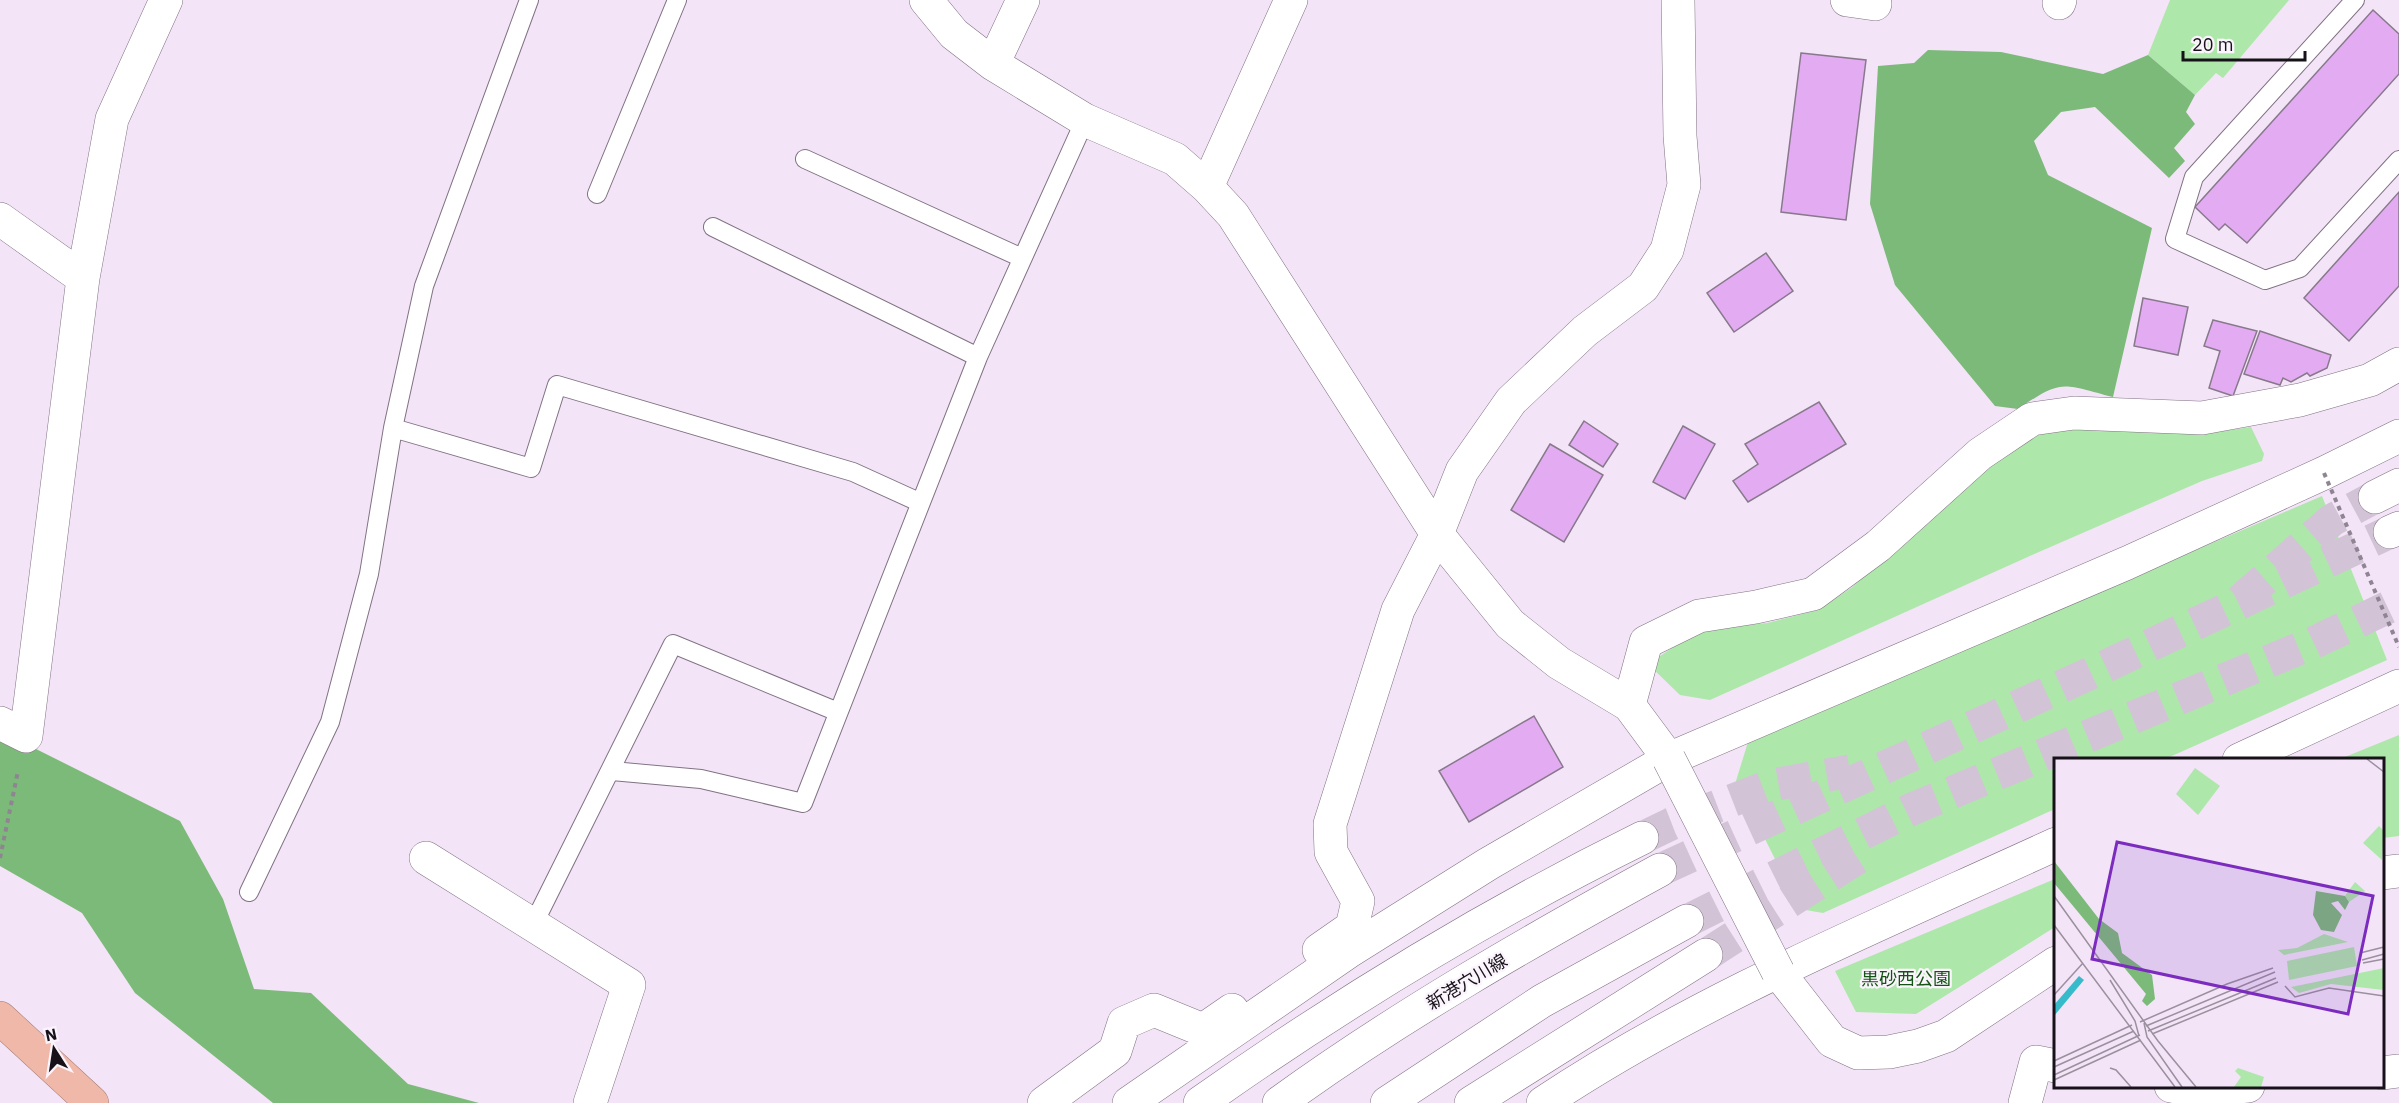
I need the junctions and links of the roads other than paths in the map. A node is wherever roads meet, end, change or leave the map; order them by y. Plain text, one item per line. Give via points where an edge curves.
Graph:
1 (166, 0) edge
2 (529, 0) edge
3 (678, 0) edge
4 (926, 0) edge
5 (1023, 0) edge
6 (1291, 0) edge
7 (1678, 0) edge
8 (2355, 0) edge
9 (993, 64) junction
10 (1085, 120) junction
11 (806, 159) dead end
12 (2399, 160) edge
13 (1207, 188) junction
14 (597, 194) dead end
15 (0, 219) edge
16 (712, 228) dead end
17 (1022, 258) junction
18 (84, 278) junction
19 (978, 357) junction
20 (2399, 364) edge
21 (393, 428) junction
22 (2399, 436) edge
23 (919, 502) junction
24 (1437, 534) junction
25 (2399, 686) edge
26 (1629, 705) junction
27 (838, 712) junction
28 (13, 729) edge
29 (2241, 758) edge
30 (1669, 759) junction
31 (612, 771) junction
32 (1642, 838) tunnel mouth
33 (2054, 844) edge
34 (426, 858) dead end
35 (1660, 870) tunnel mouth
36 (2399, 871) edge
37 (2384, 873) edge
38 (249, 892) dead end
39 (1687, 921) tunnel mouth
40 (533, 925) junction
41 (1706, 955) tunnel mouth
42 (2054, 964) edge
43 (1778, 972) junction
44 (0, 1018) edge
45 (2054, 1066) edge
46 (58, 1071) junction
47 (2399, 1071) edge
48 (2384, 1073) edge
49 (2180, 1088) edge
50 (2232, 1088) edge
51 (83, 1103) edge
52 (92, 1103) edge
53 (590, 1103) edge
54 (1044, 1103) edge
55 (1129, 1103) edge
56 (1200, 1103) edge
57 (1279, 1103) edge
58 (1387, 1103) edge
59 (1471, 1103) edge
60 (1543, 1103) edge
61 (2025, 1103) edge

1 - 18 street via 112,119
2 - 21 lane via 424,286
3 - 14 lane
4 - 9 street via 954,34
5 - 9 street
6 - 13 street
7 - 24 street via 1684,185 1667,250 1643,287 1585,331 1511,401 1462,471
8 - 12 lane via 2194,177 2175,239 2265,280 2300,268
9 - 10 street
10 - 13 street via 1175,159
10 - 17 lane
11 - 17 lane
13 - 24 street via 1233,215
15 - 18 street
16 - 19 lane
17 - 19 lane
18 - 28 street
19 - 23 lane
20 - 26 street via 2370,381 2202,418 2074,413 2032,419 1980,454 1878,546 1813,594 1699,616 1646,642
21 - 23 lane via 531,468 557,385 854,472
21 - 38 lane via 369,574 330,722
22 - 30 street via 2127,562
23 - 27 lane
24 - 26 street via 1510,624 1558,663
24 - 54 street via 1398,610 1330,824 1331,852 1358,901 1352,927 1203,1030 1154,1010 1124,1023 1115,1050
25 - 29 street
26 - 30 street
27 - 31 lane via 803,803 701,779
27 - 31 lane via 673,644
30 - 43 street, bridge
30 - 55 street via 1488,864 1351,950
31 - 40 lane
32 - 56 street via 1568,874 1328,1015
33 - 43 street
34 - 40 street
35 - 57 street, 新港穴川線 via 1561,924 1396,1025
36 - 37 street
39 - 58 street via 1542,1001
40 - 53 street via 630,985
41 - 59 street
42 - 43 street via 1946,1036 1889,1052 1858,1053 1832,1041
43 - 60 street via 1605,1061
44 - 46 highway
45 - 61 street via 2036,1062
46 - 51 highway
46 - 52 highway
47 - 48 street
49 - 50 street via 2199,1092

